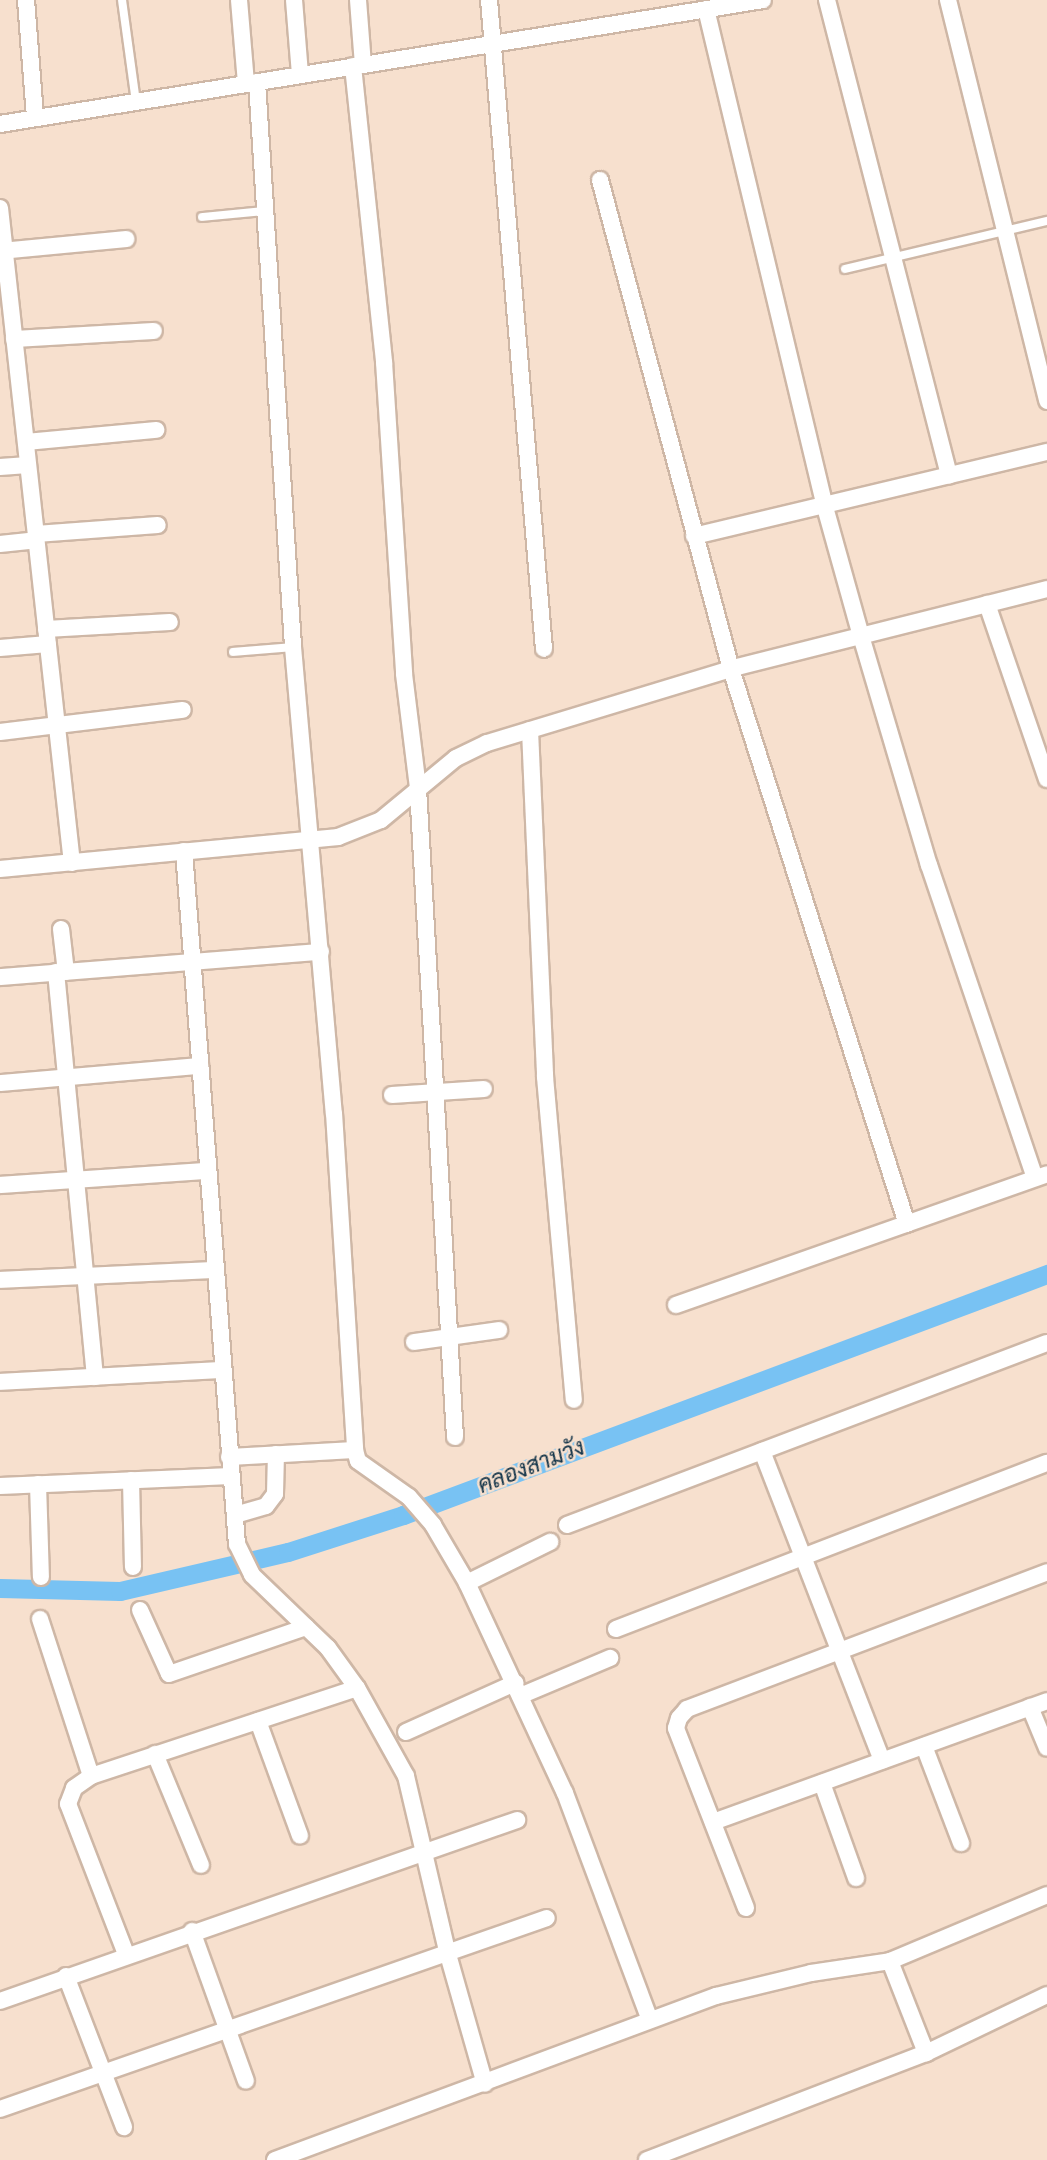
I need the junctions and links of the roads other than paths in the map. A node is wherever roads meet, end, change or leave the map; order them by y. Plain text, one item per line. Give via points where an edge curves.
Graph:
1 (26, 0) edge
2 (122, 0) edge
3 (239, 0) edge
4 (294, 0) edge
5 (358, 0) edge
6 (489, 0) edge
7 (763, 0) edge
8 (827, 0) edge
9 (948, 0) edge
10 (706, 9) junction
11 (494, 44) junction
12 (358, 66) junction
13 (300, 75) junction
14 (252, 83) junction
15 (136, 102) junction
16 (35, 118) junction
17 (0, 124) edge
18 (600, 180) dead end
19 (0, 208) edge
20 (263, 211) junction
21 (202, 217) dead end
22 (1047, 221) edge
23 (1004, 230) junction
24 (126, 239) dead end
25 (2, 251) edge
26 (892, 258) junction
27 (845, 269) dead end
28 (154, 331) dead end
29 (15, 339) junction
30 (8, 357) edge
31 (1047, 401) edge
32 (156, 430) dead end
33 (26, 442) junction
34 (1047, 452) edge
35 (28, 465) junction
36 (0, 467) edge
37 (949, 476) junction
38 (825, 507) junction
39 (158, 525) dead end
40 (694, 536) junction
41 (36, 537) junction
42 (0, 544) edge
43 (1047, 589) edge
44 (987, 604) junction
45 (170, 622) dead end
46 (47, 636) junction
47 (861, 636) junction
48 (293, 647) junction
49 (0, 648) edge
50 (544, 649) dead end
51 (233, 652) dead end
52 (731, 669) junction
53 (183, 710) dead end
54 (55, 724) junction
55 (530, 730) junction
56 (0, 732) edge
57 (1047, 779) edge
58 (418, 788) junction
59 (309, 839) junction
60 (184, 852) junction
61 (72, 863) junction
62 (0, 869) edge
63 (61, 929) dead end
64 (321, 952) junction
65 (192, 961) junction
66 (61, 972) junction
67 (0, 977) edge
68 (200, 1066) junction
69 (66, 1077) junction
70 (0, 1083) edge
71 (484, 1089) dead end
72 (436, 1092) junction
73 (392, 1095) dead end
74 (208, 1171) junction
75 (1041, 1176) edge
76 (74, 1180) junction
77 (0, 1185) edge
78 (907, 1224) junction
79 (216, 1270) junction
80 (84, 1276) junction
81 (0, 1280) edge
82 (676, 1305) dead end
83 (499, 1330) dead end
84 (450, 1339) junction
85 (414, 1342) dead end
86 (1047, 1343) edge
87 (222, 1370) junction
88 (95, 1377) junction
89 (0, 1382) edge
90 (574, 1400) dead end
91 (455, 1437) dead end
92 (355, 1450) junction
93 (762, 1451) junction
94 (276, 1454) junction
95 (229, 1457) junction
96 (1047, 1463) edge
97 (231, 1476) junction
98 (131, 1480) junction
99 (38, 1484) junction
100 (0, 1486) edge
101 (234, 1515) junction
102 (567, 1525) dead end
103 (550, 1542) dead end
104 (804, 1554) junction
105 (133, 1567) dead end
106 (1047, 1572) edge
107 (41, 1577) dead end
108 (467, 1583) junction
109 (140, 1609) dead end
110 (40, 1619) dead end
111 (306, 1627) junction
112 (615, 1629) dead end
113 (841, 1650) junction
114 (610, 1657) dead end
115 (357, 1688) junction
116 (518, 1689) junction
117 (1047, 1701) edge
118 (1030, 1707) junction
119 (258, 1720) junction
120 (406, 1732) dead end
121 (923, 1746) junction
122 (1047, 1748) edge
123 (155, 1754) junction
124 (882, 1761) junction
125 (92, 1776) junction
126 (822, 1783) junction
127 (517, 1820) dead end
128 (713, 1822) junction
129 (300, 1836) dead end
130 (961, 1843) dead end
131 (425, 1851) junction
132 (201, 1865) dead end
133 (856, 1878) dead end
134 (1047, 1895) edge
135 (746, 1908) dead end
136 (547, 1918) dead end
137 (192, 1931) junction
138 (447, 1951) junction
139 (127, 1954) junction
140 (890, 1961) junction
141 (66, 1976) junction
142 (1047, 1995) edge
143 (0, 2001) edge
144 (650, 2020) junction
145 (225, 2032) junction
146 (926, 2053) junction
147 (103, 2074) junction
148 (246, 2081) dead end
149 (485, 2084) junction
150 (0, 2109) edge
151 (124, 2127) dead end
152 (275, 2160) edge
153 (647, 2160) edge

1 - 16 street
2 - 15 lane
3 - 14 street
4 - 13 street
5 - 12 street
6 - 11 street
7 - 10 street
8 - 26 street
9 - 23 street
10 - 11 street
10 - 38 street
11 - 12 street
11 - 50 street via 513,323
12 - 13 street
12 - 58 street via 384,362 404,674
13 - 14 street
14 - 15 street
14 - 20 street
15 - 16 street
16 - 17 street
18 - 40 street
19 - 25 street
20 - 21 lane
20 - 48 street
22 - 23 lane
23 - 26 lane
23 - 31 street
24 - 25 street
25 - 29 street
26 - 27 lane
26 - 37 street
28 - 29 street
29 - 30 street
30 - 33 street
32 - 33 street
33 - 35 street
34 - 37 street
35 - 36 street
35 - 41 street
37 - 38 street
38 - 40 street
38 - 47 street
39 - 41 street
40 - 52 street
41 - 42 street
41 - 46 street
43 - 44 street
44 - 47 street
44 - 57 street
45 - 46 street
46 - 49 street
46 - 54 street
47 - 52 street
47 - 75 street via 929,865
48 - 51 lane
48 - 59 street
52 - 55 street
52 - 78 street
53 - 54 street
54 - 56 street
54 - 61 street
55 - 58 street via 456,758
55 - 90 street via 545,1077
58 - 59 street via 382,820 338,837
58 - 72 street
59 - 60 street
59 - 64 street
60 - 61 street
60 - 65 street
61 - 62 street
63 - 66 street
64 - 65 street
64 - 92 street
65 - 66 street
65 - 68 street
66 - 67 street
66 - 69 street
68 - 69 street
68 - 74 street
69 - 70 street
69 - 76 street
71 - 72 street
72 - 73 street
72 - 84 street
74 - 76 street
74 - 79 street
75 - 78 street
76 - 77 street
76 - 80 street
78 - 82 street
79 - 80 street
79 - 87 street
80 - 81 street
80 - 88 street
83 - 84 street
84 - 85 street
84 - 91 street
86 - 93 street
87 - 88 street
87 - 95 street
88 - 89 street
92 - 94 street
92 - 108 street via 358,1461 409,1497 433,1525
93 - 102 street
93 - 104 street
94 - 95 street
94 - 101 street via 275,1494 255,1512
95 - 97 street
96 - 104 street
97 - 98 street
97 - 101 street
98 - 99 street
98 - 105 street
99 - 100 street
99 - 107 street
101 - 111 street via 237,1544 252,1576
103 - 108 street
104 - 112 street
104 - 113 street
106 - 113 street
108 - 116 street
109 - 111 street via 165,1670 175,1674
110 - 125 street
111 - 115 street
113 - 124 street
113 - 128 street via 687,1709 679,1717 676,1728
114 - 116 street
115 - 119 street
115 - 131 street via 413,1793
116 - 120 street
116 - 144 street via 570,1805
117 - 118 street
118 - 121 street
118 - 122 street
119 - 123 street
119 - 129 street
121 - 124 street
121 - 130 street
123 - 125 street
123 - 132 street
124 - 126 street
125 - 139 street via 74,1788 68,1804
126 - 128 street
126 - 133 street
127 - 131 street
128 - 135 street
131 - 137 street
131 - 138 street
134 - 140 street
136 - 138 street
137 - 139 street
137 - 145 street
138 - 145 street
138 - 149 street
139 - 141 street
140 - 144 street via 760,1983
140 - 146 street
141 - 143 street
141 - 147 street
142 - 146 street
144 - 149 street
145 - 147 street
145 - 148 street
146 - 153 street
147 - 150 street
147 - 151 street
149 - 152 street

